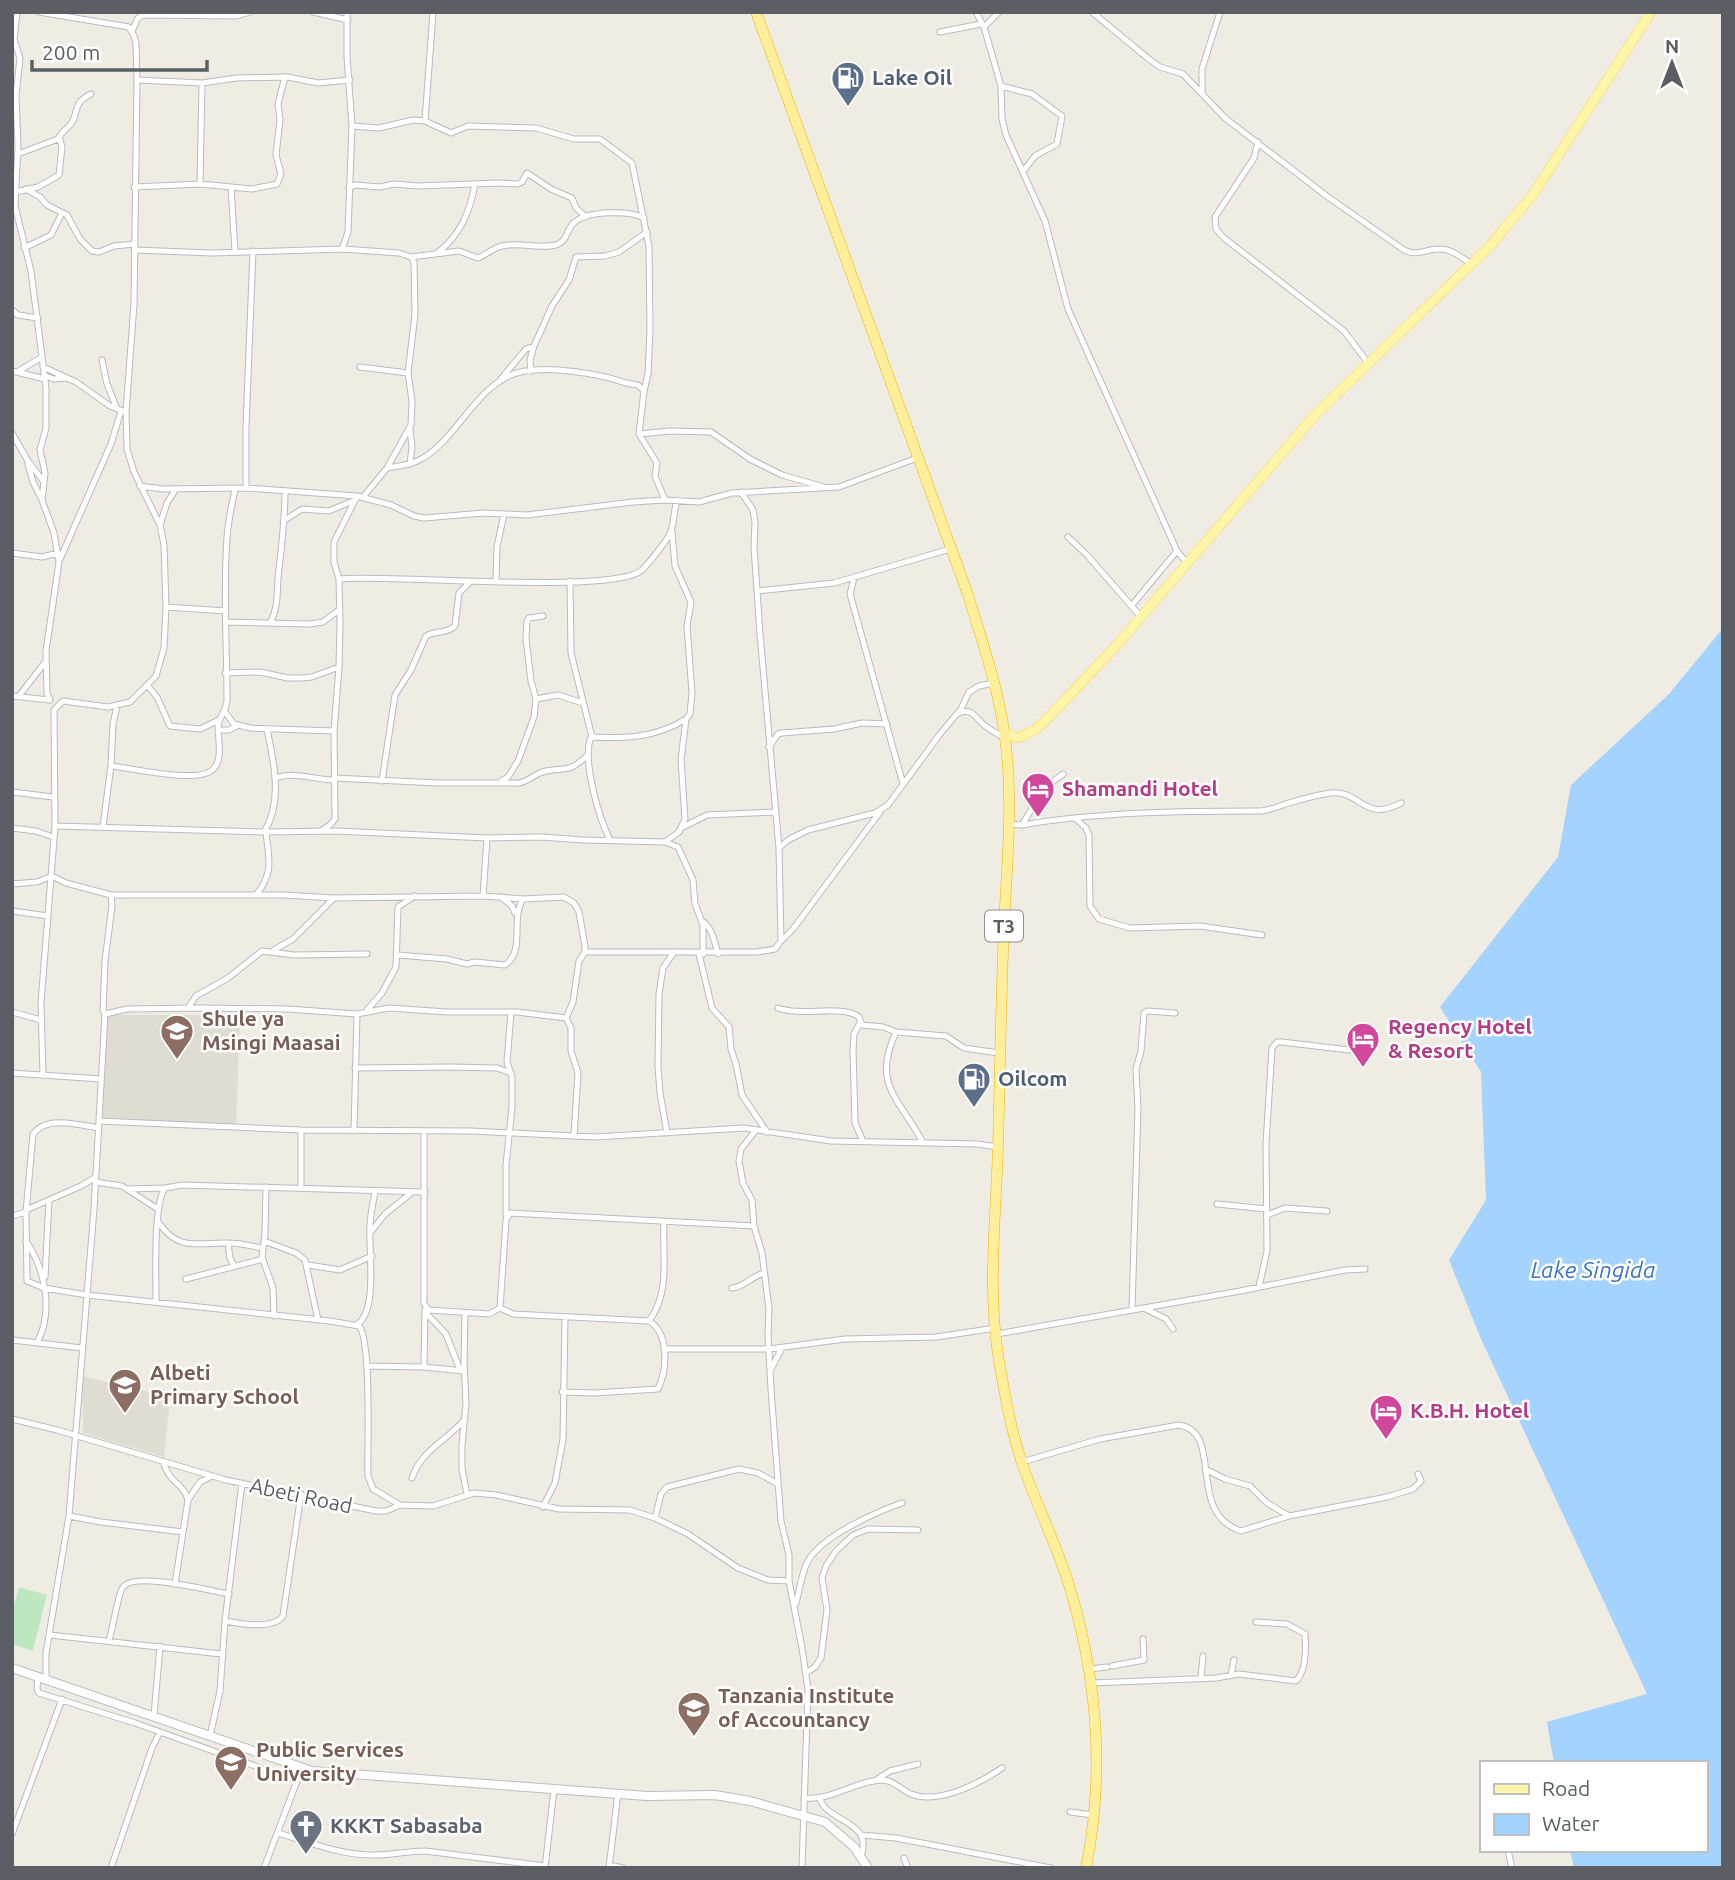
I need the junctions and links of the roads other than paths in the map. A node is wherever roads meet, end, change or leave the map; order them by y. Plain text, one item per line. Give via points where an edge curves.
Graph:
1 (17, 12) edge
2 (39, 12) edge
3 (250, 12) edge
4 (313, 12) edge
5 (347, 12) edge
6 (433, 12) edge
7 (756, 12) edge
8 (976, 12) edge
9 (999, 12) edge
10 (1092, 12) edge
11 (1220, 12) edge
12 (1651, 12) edge
13 (138, 15) edge
14 (348, 20) junction
15 (982, 25) junction
16 (132, 31) junction
17 (940, 32) dead end
18 (285, 77) junction
19 (137, 80) junction
20 (350, 80) junction
21 (202, 83) junction
22 (1001, 86) junction
23 (91, 94) dead end
24 (1202, 95) junction
25 (425, 121) junction
26 (352, 126) junction
27 (59, 137) junction
28 (15, 139) edge
29 (1258, 142) junction
30 (18, 154) junction
31 (1024, 170) junction
32 (200, 184) junction
33 (475, 184) junction
34 (134, 187) junction
35 (231, 187) junction
36 (349, 188) junction
37 (26, 189) junction
38 (15, 190) edge
39 (62, 213) junction
40 (586, 217) junction
41 (644, 218) junction
42 (647, 232) junction
43 (134, 247) junction
44 (24, 248) junction
45 (342, 249) junction
46 (235, 251) junction
47 (253, 251) junction
48 (438, 253) junction
49 (411, 257) junction
50 (1471, 263) junction
51 (12, 310) edge
52 (38, 318) junction
53 (534, 346) junction
54 (42, 357) junction
55 (102, 360) dead end
56 (1368, 363) junction
57 (43, 367) junction
58 (360, 367) dead end
59 (531, 370) junction
60 (14, 373) edge
61 (408, 373) junction
62 (67, 377) junction
63 (45, 378) junction
64 (499, 382) junction
65 (644, 391) junction
66 (121, 411) junction
67 (410, 430) junction
68 (12, 433) edge
69 (639, 435) junction
70 (917, 458) junction
71 (28, 461) junction
72 (410, 464) junction
73 (387, 468) junction
74 (44, 482) junction
75 (140, 486) junction
76 (246, 488) junction
77 (827, 488) junction
78 (176, 489) junction
79 (235, 489) junction
80 (285, 492) junction
81 (741, 492) junction
82 (358, 498) junction
83 (42, 500) junction
84 (665, 500) junction
85 (677, 500) junction
86 (504, 514) junction
87 (285, 520) junction
88 (160, 525) junction
89 (672, 530) junction
90 (1068, 537) dead end
91 (950, 549) junction
92 (1177, 551) junction
93 (12, 553) edge
94 (58, 553) junction
95 (59, 562) junction
96 (1188, 564) junction
97 (854, 578) junction
98 (339, 579) junction
99 (471, 581) junction
100 (496, 581) junction
101 (570, 581) junction
102 (757, 591) junction
103 (1132, 605) junction
104 (166, 607) junction
105 (339, 610) junction
106 (226, 611) junction
107 (543, 617) dead end
108 (1141, 617) junction
109 (226, 622) junction
110 (270, 623) junction
111 (46, 661) junction
112 (339, 667) junction
113 (225, 673) junction
114 (994, 682) junction
115 (147, 685) junction
116 (16, 696) edge
117 (536, 699) junction
118 (50, 700) junction
119 (60, 702) junction
120 (583, 703) junction
121 (117, 706) junction
122 (225, 712) junction
123 (958, 713) junction
124 (220, 719) junction
125 (686, 719) junction
126 (887, 724) junction
127 (238, 725) junction
128 (267, 729) junction
129 (219, 730) junction
130 (334, 731) junction
131 (1005, 734) junction
132 (592, 737) junction
133 (769, 747) junction
134 (588, 755) junction
135 (111, 766) junction
136 (1063, 774) dead end
137 (275, 778) junction
138 (334, 779) junction
139 (382, 781) junction
140 (498, 782) junction
141 (903, 785) junction
142 (12, 792) edge
143 (53, 797) junction
144 (1401, 803) dead end
145 (882, 809) junction
146 (776, 812) junction
147 (1076, 819) junction
148 (1010, 824) junction
149 (1022, 825) junction
150 (55, 826) junction
151 (103, 827) junction
152 (683, 827) junction
153 (12, 828) edge
154 (320, 831) junction
155 (265, 832) junction
156 (53, 837) junction
157 (486, 838) junction
158 (610, 840) junction
159 (664, 842) junction
160 (779, 848) junction
161 (52, 876) junction
162 (12, 884) edge
163 (111, 895) junction
164 (256, 895) junction
165 (415, 896) junction
166 (483, 896) junction
167 (501, 897) junction
168 (334, 898) junction
169 (523, 899) junction
170 (12, 911) edge
171 (48, 916) junction
172 (516, 917) junction
173 (701, 920) junction
174 (1262, 935) dead end
175 (781, 941) junction
176 (271, 951) junction
177 (585, 953) junction
178 (674, 953) junction
179 (367, 954) dead end
180 (701, 954) junction
181 (718, 954) junction
182 (398, 956) junction
183 (778, 1008) dead end
184 (188, 1009) junction
185 (511, 1012) junction
186 (12, 1013) edge
187 (360, 1013) junction
188 (1175, 1013) dead end
189 (105, 1014) junction
190 (566, 1017) junction
191 (41, 1020) junction
192 (860, 1023) junction
193 (896, 1032) junction
194 (1349, 1050) dead end
195 (999, 1054) junction
196 (355, 1068) junction
197 (12, 1073) edge
198 (511, 1073) junction
199 (43, 1075) junction
200 (101, 1079) junction
201 (99, 1121) junction
202 (99, 1128) junction
203 (302, 1130) junction
204 (756, 1130) junction
205 (354, 1131) junction
206 (424, 1132) junction
207 (767, 1132) junction
208 (509, 1133) junction
209 (667, 1133) junction
210 (574, 1136) junction
211 (863, 1141) junction
212 (923, 1143) junction
213 (998, 1147) junction
214 (95, 1180) junction
215 (266, 1187) junction
216 (165, 1188) junction
217 (301, 1188) junction
218 (127, 1189) junction
219 (375, 1192) junction
220 (411, 1192) junction
221 (425, 1192) junction
222 (49, 1200) junction
223 (1217, 1204) dead end
224 (158, 1209) junction
225 (1327, 1210) dead end
226 (26, 1211) junction
227 (1267, 1212) junction
228 (12, 1216) edge
229 (506, 1220) junction
230 (158, 1221) junction
231 (664, 1221) junction
232 (754, 1226) junction
233 (370, 1233) junction
234 (26, 1241) junction
235 (264, 1241) junction
236 (228, 1243) junction
237 (262, 1248) junction
238 (372, 1255) junction
239 (263, 1259) junction
240 (308, 1265) junction
241 (234, 1266) junction
242 (1365, 1269) dead end
243 (764, 1273) junction
244 (44, 1279) junction
245 (186, 1279) dead end
246 (44, 1287) junction
247 (1259, 1287) junction
248 (732, 1288) dead end
249 (87, 1295) junction
250 (156, 1301) junction
251 (500, 1308) junction
252 (1144, 1308) junction
253 (425, 1309) junction
254 (1132, 1310) junction
255 (466, 1313) junction
256 (274, 1316) junction
257 (565, 1318) junction
258 (318, 1320) junction
259 (649, 1321) junction
260 (356, 1325) junction
261 (1173, 1329) dead end
262 (996, 1331) junction
263 (12, 1340) edge
264 (37, 1343) junction
265 (82, 1348) junction
266 (782, 1348) junction
267 (664, 1349) junction
268 (769, 1349) junction
269 (367, 1366) junction
270 (424, 1367) junction
271 (771, 1369) junction
272 (462, 1371) junction
273 (562, 1392) junction
274 (12, 1419) edge
275 (465, 1419) junction
276 (75, 1435) junction
277 (163, 1461) junction
278 (1022, 1462) junction
279 (1206, 1470) junction
280 (1418, 1474) dead end
281 (213, 1475) junction
282 (412, 1478) dead end
283 (242, 1483) junction
284 (778, 1484) junction
285 (301, 1494) junction
286 (467, 1494) junction
287 (188, 1500) junction
288 (902, 1503) dead end
289 (400, 1505) junction
290 (543, 1507) junction
291 (69, 1516) junction
292 (1289, 1516) junction
293 (655, 1518) junction
294 (918, 1530) dead end
295 (183, 1532) junction
296 (789, 1581) junction
297 (175, 1584) junction
298 (229, 1594) junction
299 (795, 1606) junction
300 (225, 1621) junction
301 (1256, 1622) dead end
302 (50, 1634) junction
303 (1143, 1639) dead end
304 (109, 1640) junction
305 (160, 1646) junction
306 (221, 1654) junction
307 (1203, 1656) dead end
308 (1234, 1660) dead end
309 (12, 1668) edge
310 (1090, 1669) junction
311 (806, 1673) junction
312 (1231, 1675) junction
313 (42, 1678) junction
314 (1200, 1678) junction
315 (1091, 1683) junction
316 (62, 1699) junction
317 (154, 1716) junction
318 (160, 1732) junction
319 (210, 1736) junction
320 (918, 1764) dead end
321 (299, 1767) junction
322 (1002, 1768) dead end
323 (297, 1782) junction
324 (874, 1782) junction
325 (554, 1788) junction
326 (618, 1793) junction
327 (804, 1798) junction
328 (820, 1799) junction
329 (1070, 1812) dead end
330 (805, 1815) junction
331 (1093, 1815) junction
332 (15, 1822) edge
333 (278, 1833) junction
334 (12, 1834) edge
335 (861, 1835) junction
336 (861, 1856) junction
337 (904, 1858) dead end
338 (609, 1866) edge
339 (265, 1867) edge
340 (545, 1867) edge
341 (802, 1867) edge
342 (111, 1868) edge
343 (273, 1868) edge
344 (623, 1868) edge
345 (868, 1868) edge
346 (908, 1868) edge
347 (1051, 1868) edge
348 (1086, 1868) edge

1 - 28 street via 14,33 20,58
2 - 16 street
3 - 13 street via 236,16
4 - 14 street
5 - 14 street
6 - 25 street
7 - 70 highway, T3
8 - 15 street
9 - 15 street
10 - 24 street via 1160,67 1183,74
11 - 24 street via 1202,69
12 - 50 main road via 1532,196
13 - 16 street
14 - 20 street
15 - 17 street
15 - 22 street
16 - 19 street
18 - 20 street via 318,83
18 - 21 street
18 - 35 street via 278,104 279,182 262,188
19 - 21 street
19 - 34 street
20 - 26 street
21 - 32 street
22 - 31 street via 1004,130
22 - 31 street via 1032,94 1062,118 1057,144 1035,156
23 - 27 street via 79,103 71,125
24 - 29 street
25 - 26 street via 379,128
25 - 41 street via 451,133 468,126 536,128 559,136 596,138 634,166
26 - 36 street
27 - 30 street
27 - 37 street via 59,175
28 - 30 street
29 - 50 street via 1409,253 1446,249
29 - 56 street via 1254,158 1215,217 1216,229 1344,331
30 - 38 street
31 - 92 street via 1045,221 1068,309
32 - 34 street
32 - 35 street
33 - 36 street
33 - 40 street via 517,184 527,173 572,198
33 - 48 street via 459,229
34 - 43 street
35 - 46 street
36 - 45 street via 348,232
37 - 38 street
37 - 39 street
38 - 44 street
39 - 43 street via 92,251
39 - 44 street via 51,235
40 - 41 street via 610,212
40 - 48 street via 574,222 564,240 555,245 502,245 478,258 459,251
41 - 42 street
42 - 53 street via 619,252 576,257
42 - 65 street via 650,331
43 - 46 street
43 - 66 street via 134,304
44 - 52 street
45 - 47 street
45 - 49 street
46 - 47 street
47 - 76 street
48 - 49 street
49 - 61 street via 415,314
50 - 56 main road
51 - 52 street
52 - 54 street
53 - 59 street
53 - 64 street via 526,349
54 - 57 street
54 - 60 street
55 - 66 street via 107,384
56 - 96 main road via 1315,415
57 - 62 street
57 - 63 street
58 - 61 street
59 - 64 street
59 - 65 street via 601,376 638,385
60 - 63 street
61 - 67 street
62 - 63 street
62 - 66 street
63 - 74 street via 46,428 40,450
64 - 72 street via 441,444
65 - 69 street
66 - 75 street via 127,449
66 - 95 street
67 - 72 street
67 - 73 street
68 - 71 street
69 - 77 street via 711,432 782,475
69 - 84 street via 657,463 655,477
70 - 77 street
70 - 91 highway, T3
71 - 74 street
71 - 83 street
72 - 73 street
73 - 82 street
74 - 83 street
75 - 78 street
75 - 88 street
76 - 79 street
76 - 80 street
77 - 81 street
78 - 79 street
78 - 88 street
79 - 106 street via 227,537
80 - 82 street
80 - 87 street
81 - 85 street via 709,501
81 - 102 street via 754,517
82 - 86 street via 425,518
82 - 87 street via 329,511 302,509
82 - 98 street via 334,542
83 - 94 street
84 - 85 street
84 - 86 street
85 - 89 street
86 - 100 street
87 - 110 street via 278,604
88 - 104 street
89 - 101 street via 634,575
89 - 125 street via 675,565 691,602 687,626 692,693
90 - 103 street
91 - 97 street
91 - 114 highway, T3
92 - 96 street
92 - 103 street
93 - 94 street via 41,557
94 - 95 street
95 - 111 street
96 - 108 main road
97 - 102 street
97 - 126 street via 850,593
98 - 99 street
98 - 105 street
99 - 100 street
99 - 139 street via 459,593 455,626 426,636 395,695
100 - 101 street
101 - 120 street via 572,653
102 - 133 street
103 - 108 street
104 - 106 street
104 - 115 street via 163,658
105 - 110 street via 318,623
105 - 112 street
106 - 109 street
107 - 117 street via 529,618 526,630
108 - 131 main road via 1042,724 1018,738
109 - 110 street
109 - 113 street
111 - 116 street
111 - 118 street
112 - 113 street via 301,678
112 - 130 street
113 - 122 street
114 - 123 street via 972,688
114 - 131 highway, T3
115 - 121 street via 130,702
115 - 124 street via 170,726 204,729
116 - 118 street
117 - 120 street via 558,695
117 - 140 street via 518,761 508,777
118 - 119 street
119 - 121 street
119 - 143 street via 53,713
120 - 132 street
121 - 135 street
122 - 124 street
122 - 127 street
123 - 131 street via 972,712 984,725
123 - 141 street
124 - 129 street
125 - 132 street via 641,737
125 - 152 street via 681,760 686,805
126 - 133 street via 782,733
126 - 141 street
127 - 128 street
127 - 129 street
128 - 130 street
128 - 137 street
129 - 135 street via 217,761 208,773
130 - 138 street
131 - 148 highway, T3
132 - 134 street
133 - 146 street
134 - 140 street via 572,769 545,771 526,782
134 - 158 street via 598,814
135 - 151 street
136 - 149 street via 1044,788
137 - 138 street
137 - 155 street via 272,816
138 - 139 street
138 - 154 street via 335,819
139 - 140 street
141 - 145 street
142 - 143 street
143 - 150 street
144 - 147 street via 1385,810 1368,808 1334,793 1265,811
145 - 160 street via 808,830
145 - 175 street
146 - 152 street via 707,815
146 - 160 street
147 - 149 street
147 - 174 street via 1090,835 1090,906 1099,919 1130,928 1200,926
148 - 149 street
148 - 195 highway, T3
150 - 151 street
150 - 156 street
151 - 155 street
152 - 159 street
153 - 156 street
154 - 155 street
154 - 157 street
155 - 164 street via 270,871
156 - 161 street
157 - 158 street
157 - 166 street
158 - 159 street
159 - 173 street via 682,852
160 - 175 street
161 - 162 street
161 - 163 street
161 - 171 street
163 - 164 street
163 - 189 street
164 - 168 street
165 - 166 street
165 - 168 street
165 - 182 street via 398,907
166 - 167 street
167 - 169 street
167 - 172 street
168 - 176 street via 293,939
169 - 172 street
169 - 177 street via 558,896 570,900 581,919
170 - 171 street
171 - 191 street
172 - 182 street via 514,952 505,965
173 - 180 street
173 - 181 street via 707,924
175 - 181 street via 770,951
176 - 179 street
176 - 184 street via 262,951 197,996
177 - 178 street
177 - 190 street
178 - 180 street
178 - 209 street via 663,968 659,994 658,1066
180 - 181 street
180 - 207 street via 712,1008 729,1027 742,1095
182 - 187 street via 382,993
183 - 192 street via 798,1013 848,1012 857,1015
184 - 187 street
184 - 189 street via 127,1009
185 - 187 street via 389,1009
185 - 190 street
185 - 198 street via 507,1062
186 - 191 street
187 - 196 street
188 - 254 street via 1148,1012 1142,1018 1136,1069
189 - 200 street
190 - 210 street via 578,1073
191 - 199 street
192 - 193 street
192 - 211 street via 853,1050 856,1123
193 - 195 street via 946,1037 964,1048
193 - 212 street via 886,1058 889,1088
194 - 227 street via 1282,1042 1273,1045
195 - 213 highway, T3
196 - 198 street via 497,1068
196 - 205 street
197 - 199 street
198 - 208 street
199 - 200 street
200 - 201 street
201 - 202 street
201 - 203 street
202 - 214 street
202 - 226 street via 58,1122 36,1130
203 - 205 street
203 - 217 street
204 - 207 street
204 - 209 street
204 - 232 street via 741,1149 739,1161 752,1200
205 - 206 street
206 - 208 street
206 - 221 street
207 - 211 street
208 - 210 street
208 - 229 street
209 - 210 street
211 - 212 street
212 - 213 street
213 - 262 highway, T3 via 993,1245
214 - 218 street
214 - 222 street
214 - 249 street
215 - 216 street
215 - 217 street
215 - 235 street
216 - 218 street
216 - 224 street
217 - 219 street
218 - 224 street
219 - 220 street
219 - 233 street
220 - 221 street
220 - 233 street
221 - 253 street
222 - 226 street
222 - 244 street
223 - 227 street
224 - 230 street
225 - 227 street
226 - 228 street
226 - 234 street
227 - 247 street via 1266,1262
229 - 231 street via 512,1213
229 - 251 street
230 - 236 street via 169,1237 181,1242
230 - 250 street
231 - 232 street
231 - 259 street via 663,1293
232 - 243 street
233 - 238 street
234 - 244 street
234 - 246 street via 26,1280
235 - 237 street
235 - 240 street via 296,1252
236 - 237 street
236 - 241 street
237 - 239 street
238 - 240 street via 340,1270
238 - 260 street via 367,1311
239 - 241 street
239 - 256 street
240 - 258 street
241 - 245 street
242 - 247 street
243 - 248 street
243 - 268 street
244 - 246 street
246 - 249 street
246 - 264 street via 43,1326
247 - 252 street
249 - 250 street
249 - 265 street
250 - 256 street
251 - 255 street via 489,1314
251 - 257 street via 513,1314
252 - 254 street
252 - 261 street via 1166,1319
253 - 255 street
253 - 270 street
253 - 272 street via 446,1334
254 - 262 street
255 - 272 street
256 - 258 street
257 - 259 street
257 - 273 street
258 - 260 street
259 - 267 street via 659,1330
260 - 269 street via 364,1333
262 - 266 street via 845,1339
262 - 278 highway, T3
263 - 264 street
264 - 265 street
265 - 276 street
266 - 268 street
266 - 271 street
267 - 268 street
267 - 273 street via 658,1389
268 - 271 street
269 - 270 street
269 - 289 street via 368,1476 373,1489
270 - 272 street
271 - 284 street
272 - 275 street
273 - 290 street via 563,1439 555,1483
274 - 276 street, Abeti Road
275 - 282 street via 423,1455
275 - 286 street via 462,1469
276 - 277 street, Abeti Road
276 - 291 street
277 - 281 street, Abeti Road
277 - 287 street via 169,1478 185,1491
278 - 279 street via 1100,1439 1179,1425 1192,1430 1203,1447
278 - 310 highway, T3 via 1068,1584
279 - 292 street via 1250,1486
279 - 292 street via 1210,1503 1234,1528 1245,1530
280 - 292 street via 1421,1481 1413,1489
281 - 283 street, Abeti Road
281 - 287 street via 200,1482
283 - 285 street, Abeti Road
283 - 298 street
284 - 293 street via 748,1470 700,1478 665,1489
284 - 296 street
285 - 289 street, Abeti Road via 376,1511
285 - 300 street via 281,1620
286 - 289 street, Abeti Road via 433,1506
286 - 290 street, Abeti Road via 496,1495
287 - 295 street
288 - 299 street via 865,1518 818,1549 803,1571
290 - 293 street, Abeti Road via 630,1510
291 - 295 street
291 - 302 street
293 - 296 street, Abeti Road via 738,1568 768,1580
294 - 311 street via 868,1529 853,1535 836,1551 822,1578 827,1610 821,1658
295 - 297 street
296 - 299 street
297 - 298 street
297 - 304 street via 153,1581 124,1586
298 - 300 street
299 - 311 street
300 - 306 street
301 - 312 street via 1287,1624 1305,1634 1301,1675 1292,1682
302 - 304 street
302 - 313 street
303 - 310 street via 1144,1660
304 - 305 street
305 - 306 street
305 - 317 street
306 - 319 street via 220,1691
307 - 314 street
308 - 312 street
309 - 313 main road
310 - 315 highway, T3
311 - 327 street
312 - 314 street
313 - 316 street via 38,1692
313 - 317 main road
314 - 315 street
315 - 331 highway, T3 via 1097,1747
316 - 318 street
316 - 332 street
317 - 319 main road
318 - 323 street
318 - 342 street
319 - 321 main road
320 - 324 street via 890,1771
321 - 323 street
321 - 325 main road
322 - 324 street via 979,1783 931,1796 910,1794 886,1780
323 - 333 street
324 - 328 street
325 - 326 main road
325 - 340 street
326 - 330 main road via 715,1795
326 - 338 street
327 - 328 street
327 - 330 street
328 - 335 street via 824,1808
329 - 331 street
330 - 336 main road via 825,1822
330 - 341 street
331 - 348 highway, T3
332 - 334 street
333 - 339 street
333 - 340 street via 359,1854 425,1852
335 - 336 street
335 - 347 street
336 - 345 main road
337 - 346 street
338 - 344 street
339 - 343 street

